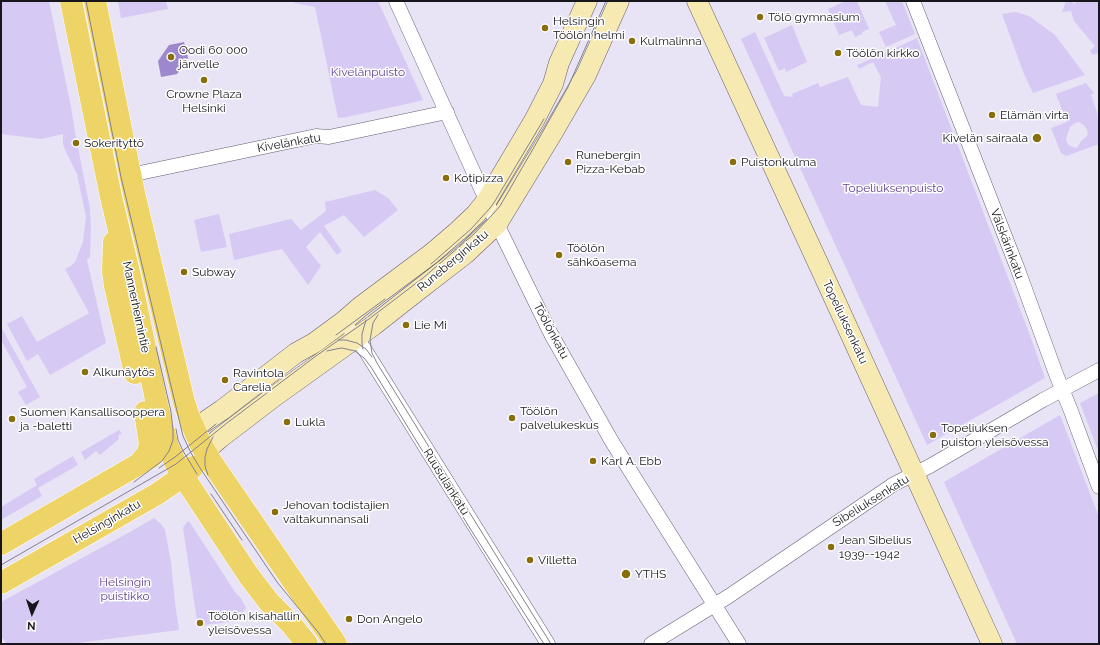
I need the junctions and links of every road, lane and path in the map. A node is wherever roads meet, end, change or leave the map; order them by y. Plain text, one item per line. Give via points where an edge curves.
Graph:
1 (71, 1) edge
2 (95, 1) edge
3 (396, 1) edge
4 (587, 1) edge
5 (619, 1) edge
6 (697, 1) edge
7 (913, 1) edge
8 (447, 112) junction
9 (130, 175) junction
10 (487, 200) junction
11 (115, 213) junction
12 (497, 224) junction
13 (344, 321) junction
14 (356, 338) junction
15 (1099, 370) edge
16 (1062, 390) junction
17 (194, 429) junction
18 (168, 447) junction
19 (205, 451) junction
20 (139, 464) junction
21 (914, 474) junction
22 (183, 476) junction
23 (1099, 487) edge
24 (1, 544) edge
25 (1, 583) edge
26 (714, 605) junction
27 (307, 644) edge
28 (336, 644) edge
29 (548, 644) edge
30 (650, 644) edge
31 (739, 644) edge
32 (992, 644) edge

1 - 11 main road, Mannerheimintie
2 - 9 main road, Mannerheimintie
3 - 8 street, Töölönkatu
4 - 10 main road, Runeberginkatu via 553,84
5 - 12 main road, Runeberginkatu via 586,75
6 - 21 main road, Topeliuksenkatu
7 - 16 street, Välskärinkatu
8 - 9 street, Kivelänkatu
8 - 10 street, Töölönkatu
9 - 17 main road, Mannerheimintie via 184,402
10 - 12 street, Töölönkatu
10 - 13 main road, Runeberginkatu via 472,218 442,244
11 - 18 main road, Mannerheimintie
11 - 20 main road via 115,286 150,441 149,450
12 - 14 main road, Runeberginkatu via 465,254
12 - 26 street, Töölönkatu via 551,334 639,485
13 - 14 street, Ruusulankatu
13 - 17 main road, Runeberginkatu via 296,353
14 - 19 main road, Runeberginkatu via 275,396
14 - 29 street, Ruusulankatu
15 - 16 street, Sibeliuksenkatu
16 - 21 street, Sibeliuksenkatu
16 - 23 street, Välskärinkatu
17 - 18 main road
17 - 19 main road, Mannerheimintie
18 - 20 main road
18 - 22 main road, Mannerheimintie
19 - 22 main road, Helsinginkatu
19 - 28 main road, Mannerheimintie
20 - 24 main road
21 - 26 street, Sibeliuksenkatu via 894,484
21 - 32 main road, Topeliuksenkatu
22 - 25 main road, Helsinginkatu via 150,498
22 - 27 main road, Mannerheimintie via 265,597
26 - 30 street, Sibeliuksenkatu
26 - 31 street, Töölönkatu

